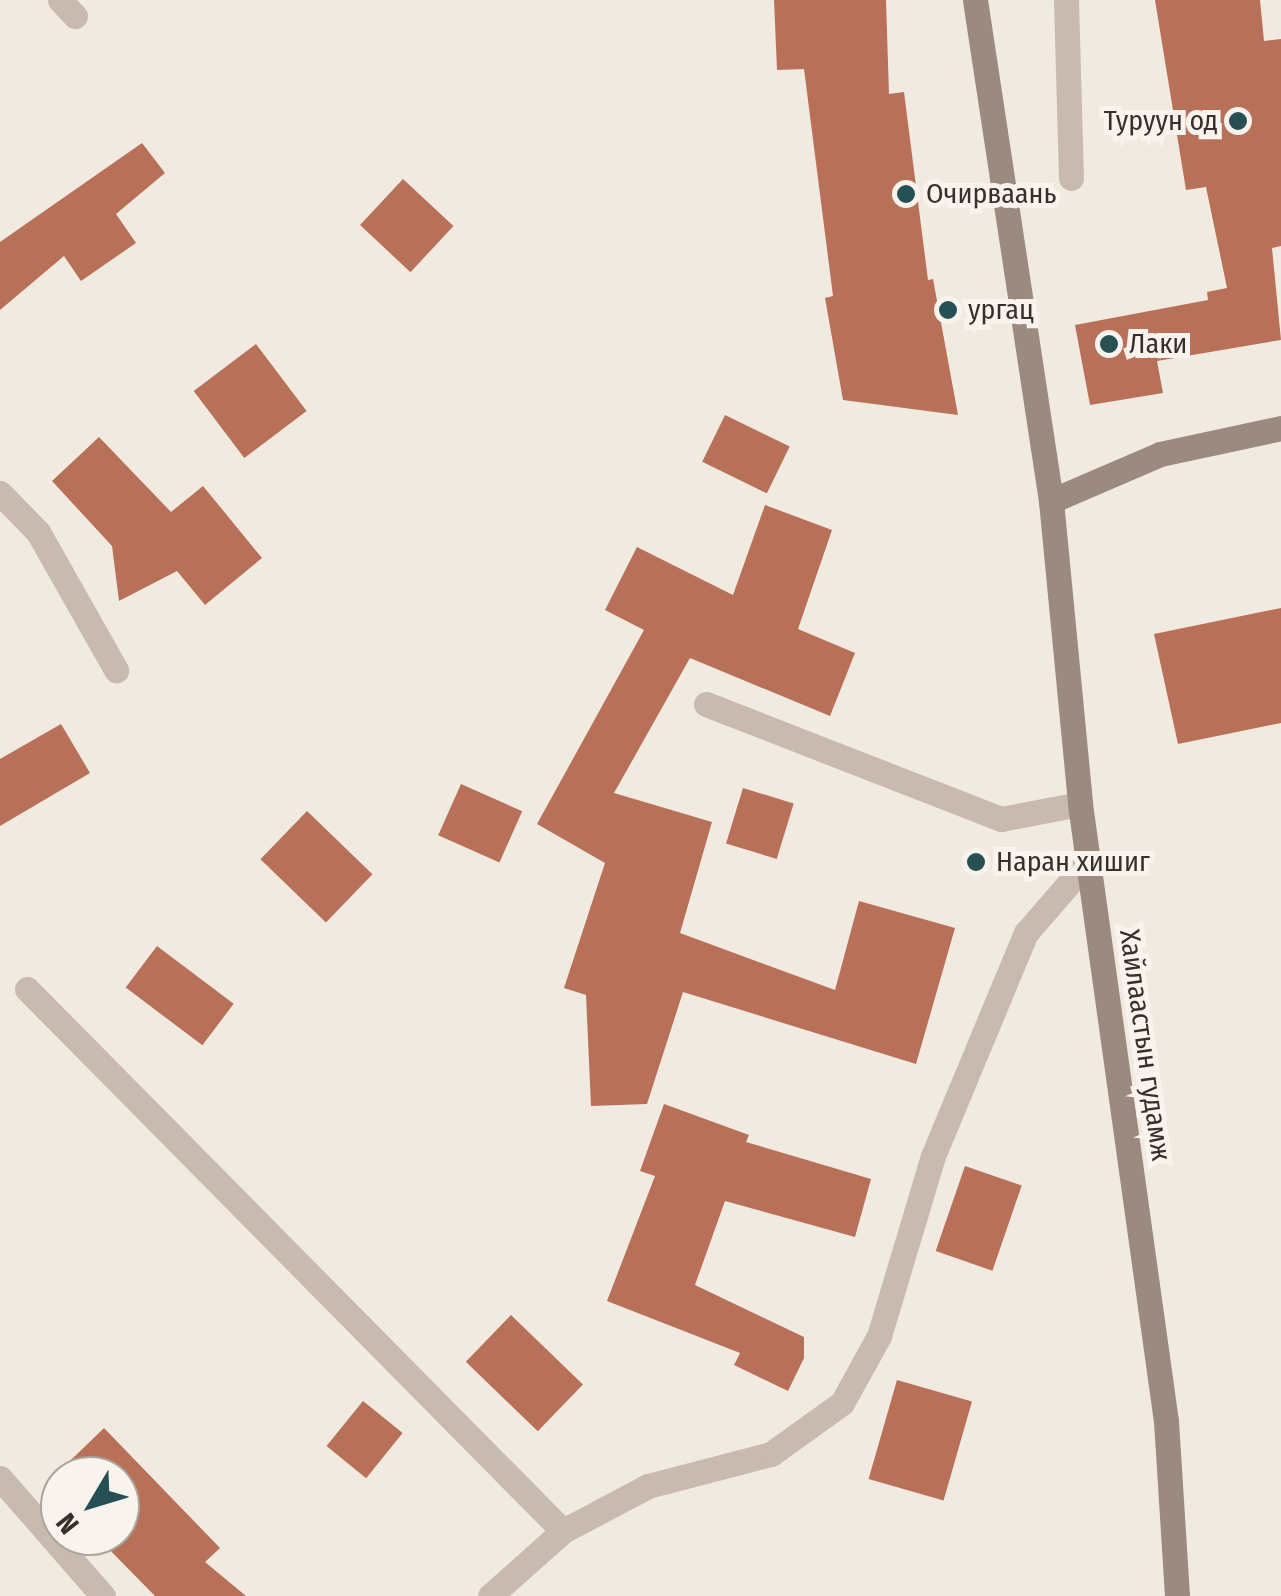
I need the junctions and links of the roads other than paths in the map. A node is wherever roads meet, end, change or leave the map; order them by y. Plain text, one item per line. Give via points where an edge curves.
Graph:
1 (975, 0) edge
2 (1066, 0) edge
3 (1072, 178) dead end
4 (1281, 428) edge
5 (0, 493) edge
6 (1051, 502) junction
7 (116, 670) dead end
8 (706, 704) dead end
9 (1080, 804) junction
10 (1089, 860) junction
11 (27, 989) dead end
12 (0, 1478) edge
13 (563, 1531) junction
14 (104, 1596) edge
15 (490, 1596) edge
16 (1177, 1596) edge

1 - 6 main road, Хайлаастын гудамж
2 - 3 street
4 - 6 main road via 1160,454
5 - 7 street via 38,532
6 - 9 main road, Хайлаастын гудамж
8 - 9 street via 1001,819
9 - 10 main road, Хайлаастын гудамж
10 - 13 street via 1026,933 932,1156 879,1336 842,1403 771,1454 648,1486
10 - 16 main road, Хайлаастын гудамж via 1166,1421
11 - 13 street
12 - 14 street
13 - 15 street

